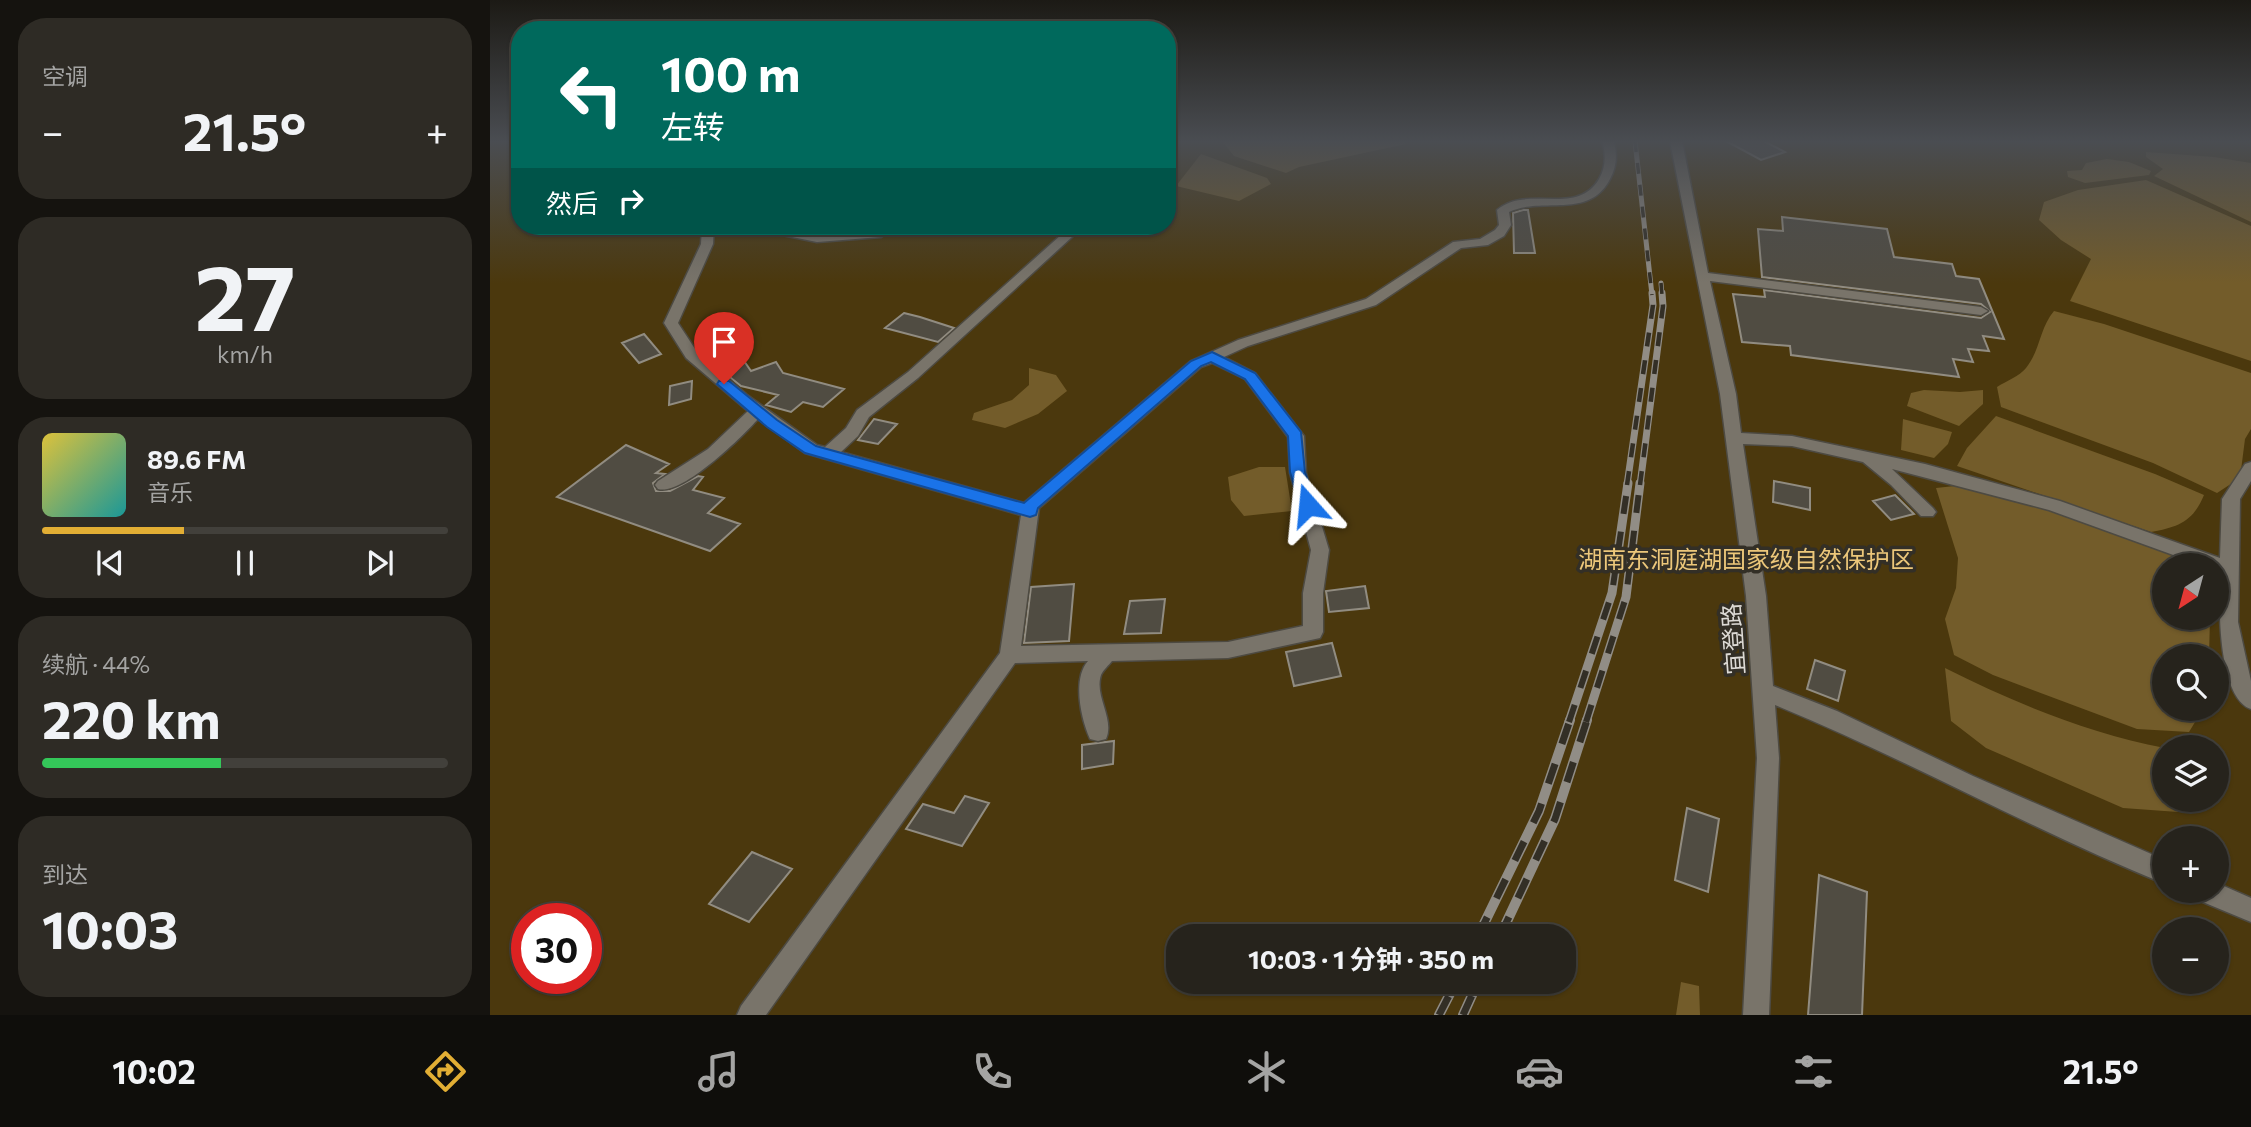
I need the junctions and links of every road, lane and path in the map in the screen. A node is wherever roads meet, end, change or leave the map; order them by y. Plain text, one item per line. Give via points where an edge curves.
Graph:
1 (1599, 188) edge
2 (1685, 188) edge
3 (708, 235) edge
4 (802, 235) edge
5 (855, 235) edge
6 (1068, 235) edge
7 (1702, 276) junction
8 (1981, 311) dead end
9 (1212, 356) junction
10 (757, 411) junction
11 (1734, 438) junction
12 (828, 454) junction
13 (1867, 458) junction
14 (2251, 468) edge
15 (664, 485) dead end
16 (1030, 511) junction
17 (1927, 512) dead end
18 (2187, 553) edge
19 (2229, 553) edge
20 (2230, 630) edge
21 (1106, 654) junction
22 (1010, 655) junction
23 (1763, 691) junction
24 (2251, 700) edge
25 (1098, 732) dead end
26 (2152, 866) edge
27 (2229, 900) edge
28 (2251, 910) edge
29 (750, 1015) edge
30 (1756, 1015) edge

1 - 9 street via 1587,199 1510,205 1503,210 1505,225 1500,233 1483,242 1458,245 1371,302
2 - 7 street, 宜登路
3 - 10 street via 671,323 691,355
4 - 5 street
6 - 12 street via 863,414 852,432
7 - 8 street
7 - 11 street, 宜登路
9 - 16 street via 1196,363
9 - 21 street via 1250,376 1296,436 1298,472 1320,550 1313,632 1228,650
10 - 12 street via 811,449
10 - 15 street via 730,442
11 - 13 street via 1792,441
11 - 23 street, 宜登路 via 1756,596
12 - 16 street
13 - 17 street
13 - 18 street via 2054,505
14 - 19 street via 2231,499
16 - 22 street
20 - 24 street via 2242,687
21 - 22 street
21 - 25 street via 1091,673
22 - 29 street
23 - 26 street
23 - 30 street, 宜登路 via 1768,758
27 - 28 street

